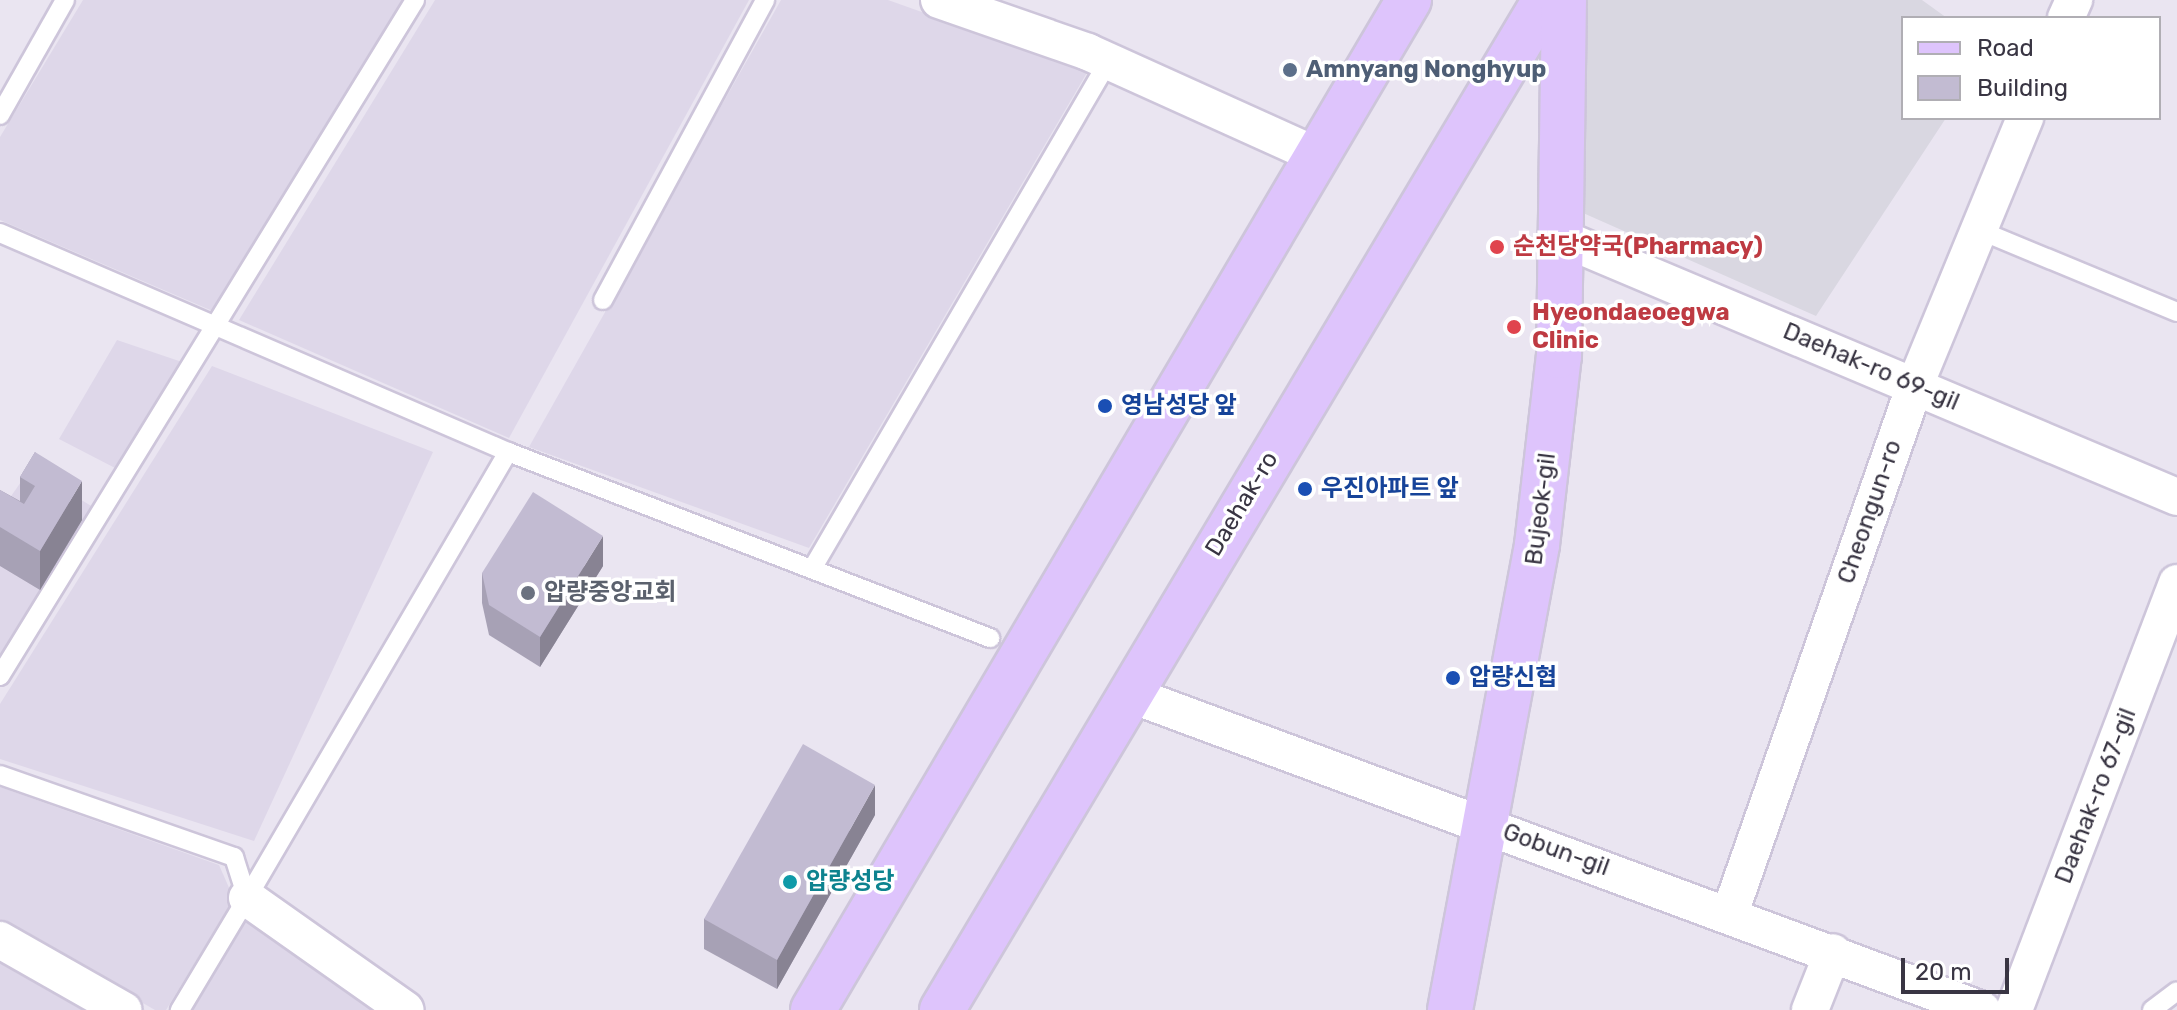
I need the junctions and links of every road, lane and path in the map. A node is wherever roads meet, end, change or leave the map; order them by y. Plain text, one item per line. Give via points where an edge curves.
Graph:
1 (65, 0) edge
2 (415, 0) edge
3 (765, 0) edge
4 (939, 0) edge
5 (1545, 0) edge
6 (1564, 0) edge
7 (1401, 2) edge
8 (1108, 62) junction
9 (0, 115) edge
10 (2024, 120) edge
11 (1316, 155) junction
12 (1979, 230) junction
13 (0, 233) edge
14 (1564, 239) junction
15 (603, 300) dead end
16 (2177, 312) edge
17 (216, 328) junction
18 (1915, 385) junction
19 (508, 452) junction
20 (2177, 497) edge
21 (812, 569) junction
22 (2177, 583) edge
23 (990, 638) dead end
24 (0, 676) edge
25 (1129, 694) junction
26 (0, 775) edge
27 (1481, 823) junction
28 (247, 898) junction
29 (1730, 913) junction
30 (0, 940) edge
31 (1833, 952) junction
32 (2177, 991) edge
33 (123, 1010) edge
34 (180, 1010) edge
35 (406, 1010) edge
36 (813, 1010) edge
37 (942, 1010) edge
38 (1450, 1010) edge
39 (1810, 1010) edge
40 (1982, 1010) edge
41 (2014, 1010) edge
42 (2152, 1010) edge

1 - 9 lane
2 - 17 lane
3 - 15 lane
4 - 8 street
5 - 25 main road, Daehak-ro
6 - 14 main road, Bujeok-gil
7 - 11 main road
8 - 11 street
8 - 21 lane
10 - 12 street, Cheongun-ro
11 - 36 main road
12 - 16 lane
12 - 18 street, Cheongun-ro
13 - 17 lane
14 - 18 street, Daehak-ro 69-gil
14 - 27 main road, Bujeok-gil via 1559,356 1537,545 1509,711
17 - 19 lane
17 - 24 lane
18 - 20 street, Daehak-ro 69-gil
18 - 29 street, Cheongun-ro
19 - 21 lane
19 - 28 lane
21 - 23 lane
22 - 41 street, Daehak-ro 67-gil
25 - 27 street, Gobun-gil
25 - 37 main road, Daehak-ro
26 - 28 lane via 234,857
27 - 29 street, Gobun-gil
27 - 38 main road, Bujeok-gil
28 - 34 lane
28 - 35 street
29 - 31 street, Gobun-gil
30 - 33 street
31 - 39 street
31 - 40 street, Gobun-gil
32 - 42 lane

